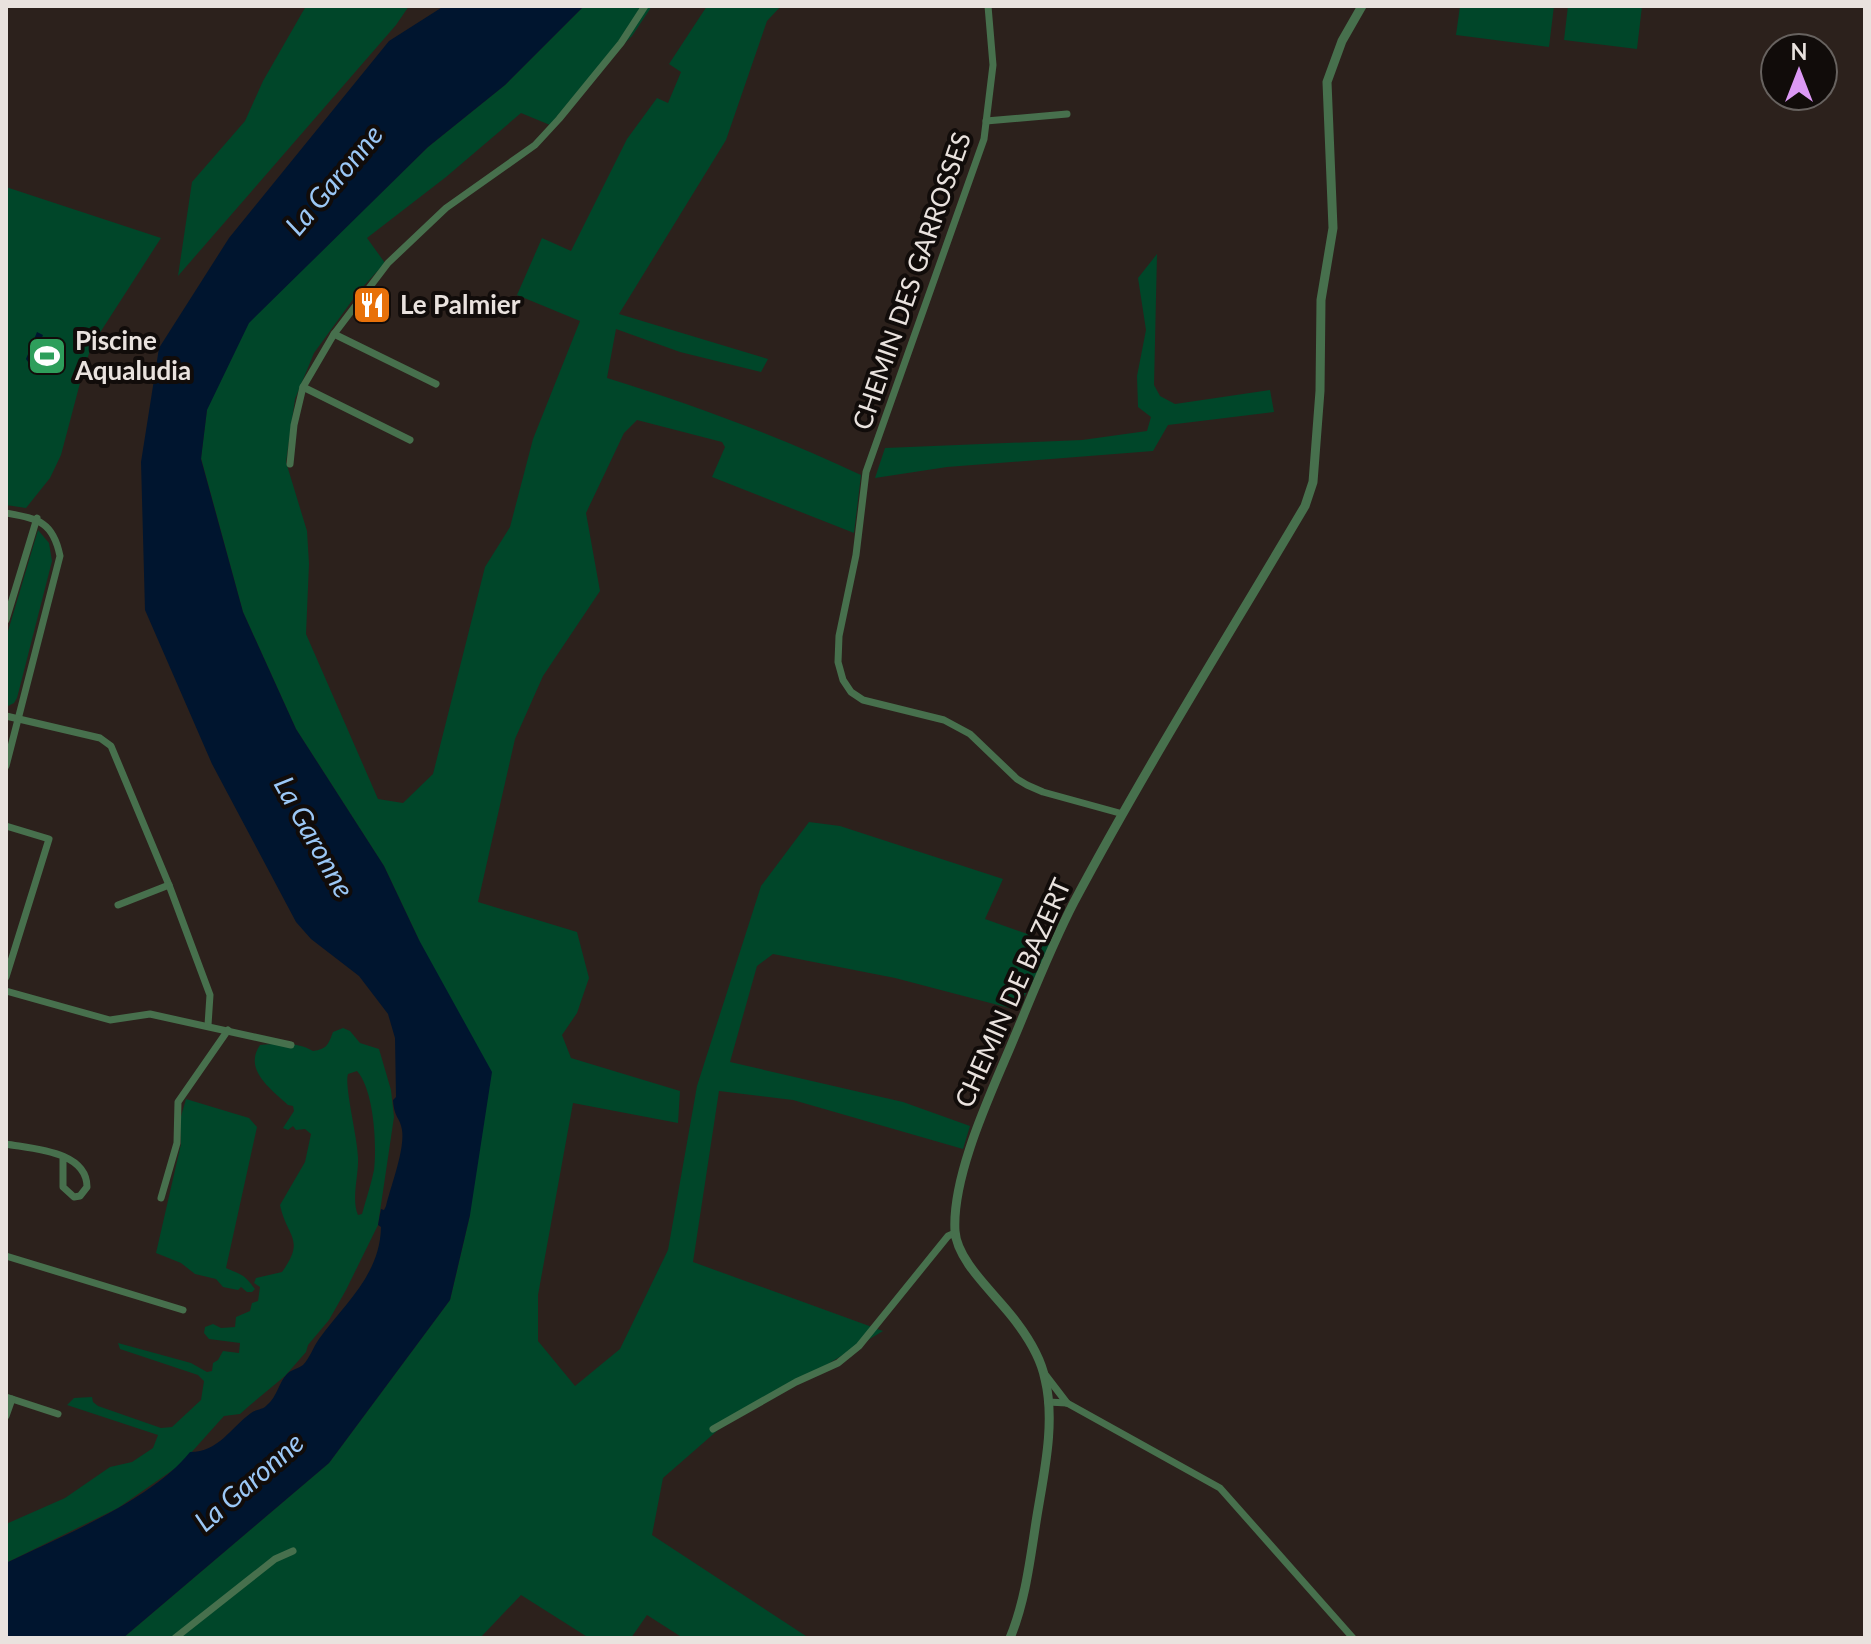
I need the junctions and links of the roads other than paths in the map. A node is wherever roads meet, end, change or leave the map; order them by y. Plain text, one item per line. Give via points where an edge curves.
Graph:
1 (645, 6) edge
2 (988, 6) edge
3 (1362, 6) edge
4 (1067, 114) dead end
5 (986, 121) junction
6 (334, 334) junction
7 (436, 384) dead end
8 (303, 387) junction
9 (410, 440) dead end
10 (290, 464) dead end
11 (6, 513) edge
12 (37, 518) junction
13 (6, 620) edge
14 (6, 716) edge
15 (17, 718) junction
16 (6, 766) edge
17 (1123, 814) junction
18 (6, 826) edge
19 (169, 885) junction
20 (118, 905) dead end
21 (6, 977) edge
22 (6, 991) edge
23 (208, 1025) junction
24 (228, 1030) junction
25 (291, 1045) dead end
26 (6, 1144) edge
27 (63, 1157) junction
28 (161, 1198) dead end
29 (955, 1233) junction
30 (6, 1256) edge
31 (183, 1310) dead end
32 (1043, 1372) junction
33 (9, 1398) edge
34 (1048, 1402) junction
35 (1067, 1403) junction
36 (58, 1414) dead end
37 (6, 1416) edge
38 (713, 1429) dead end
39 (293, 1551) dead end
40 (175, 1638) edge
41 (1010, 1638) edge
42 (1353, 1638) edge

1 - 6 street via 621,43 535,145 446,208 413,239
2 - 5 street, CHEMIN DES GARROSSES via 993,65
3 - 17 street, CHEMIN DE BAZERT via 1327,82 1333,228 1321,300 1313,482 1305,506
4 - 5 street
5 - 17 street, CHEMIN DES GARROSSES via 866,472 838,662 843,680 863,700 944,720 970,734 1027,785
6 - 7 street
6 - 8 street
8 - 9 street
8 - 10 street
11 - 12 street
12 - 13 street
12 - 15 street via 50,530 60,556
14 - 15 street
15 - 16 street
15 - 19 street via 100,738 111,746
17 - 29 street, CHEMIN DE BAZERT via 1073,905 981,1116 966,1162
18 - 21 street via 49,839
19 - 20 street
19 - 23 street via 210,995
22 - 23 street via 110,1020 150,1014
23 - 24 street
24 - 25 street
24 - 28 street via 178,1102 177,1143
26 - 27 street
27 - 27 street via 85,1172 87,1187 80,1196 63,1187
29 - 32 street via 971,1266 1018,1324
29 - 38 street via 859,1346 838,1363
30 - 31 street
32 - 34 street
32 - 35 street
33 - 36 street
33 - 37 street
34 - 35 street
34 - 41 street via 1028,1572
35 - 42 street via 1220,1488
39 - 40 street via 275,1559

